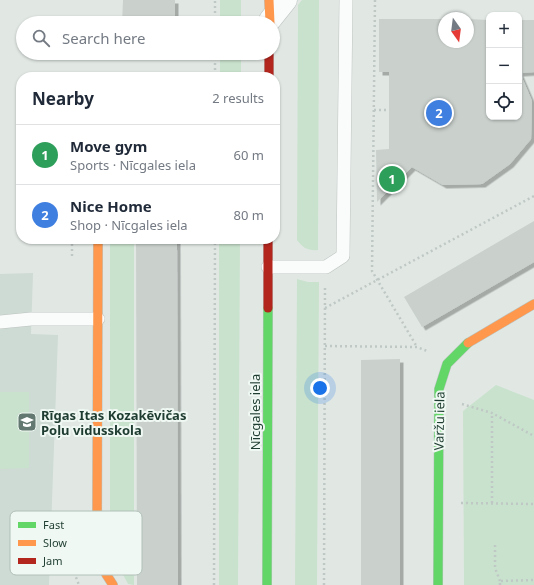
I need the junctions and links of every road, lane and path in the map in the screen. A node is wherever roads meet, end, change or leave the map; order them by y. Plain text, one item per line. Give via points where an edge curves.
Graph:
1 (215, 0) edge
2 (286, 0) edge
3 (346, 0) edge
4 (375, 0) edge
5 (269, 14) edge
6 (215, 16) edge
7 (215, 60) edge
8 (269, 60) edge
9 (215, 72) edge
10 (269, 72) edge
11 (374, 110) junction
12 (389, 110) dead end
13 (534, 196) edge
14 (98, 244) edge
15 (215, 244) edge
16 (268, 244) edge
17 (268, 267) junction
18 (326, 267) junction
19 (377, 280) junction
20 (534, 304) edge
21 (325, 308) junction
22 (98, 319) junction
23 (0, 322) edge
24 (325, 346) junction
25 (417, 347) junction
26 (447, 364) junction
27 (438, 400) junction
28 (492, 413) junction
29 (534, 436) edge
30 (438, 502) junction
31 (492, 503) junction
32 (534, 504) edge
33 (97, 511) edge
34 (495, 545) dead end
35 (107, 575) edge
36 (534, 580) edge
37 (500, 581) junction
38 (113, 585) edge
39 (214, 585) edge
40 (267, 585) edge
41 (324, 585) edge
42 (438, 585) edge
43 (500, 585) edge

1 - 6 path
2 - 5 street
3 - 18 lane via 344,256
4 - 11 path
7 - 9 path
8 - 10 street
11 - 12 path
11 - 19 path via 372,271
13 - 19 path
14 - 22 street
15 - 39 path
16 - 17 street, Nīcgales iela
17 - 18 lane
17 - 40 street, Nīcgales iela
18 - 21 path
19 - 21 path
19 - 25 path
20 - 26 street, Varžu iela via 465,345
21 - 24 path
22 - 23 lane via 32,319
22 - 33 street
24 - 25 path
24 - 41 path
25 - 26 path via 432,353
26 - 27 street, Varžu iela
27 - 28 path via 453,401
27 - 30 street, Varžu iela
28 - 29 path
28 - 31 path
30 - 31 path
30 - 42 street, Varžu iela
31 - 32 path
34 - 37 path via 495,568
35 - 38 street
36 - 37 path
37 - 43 path

